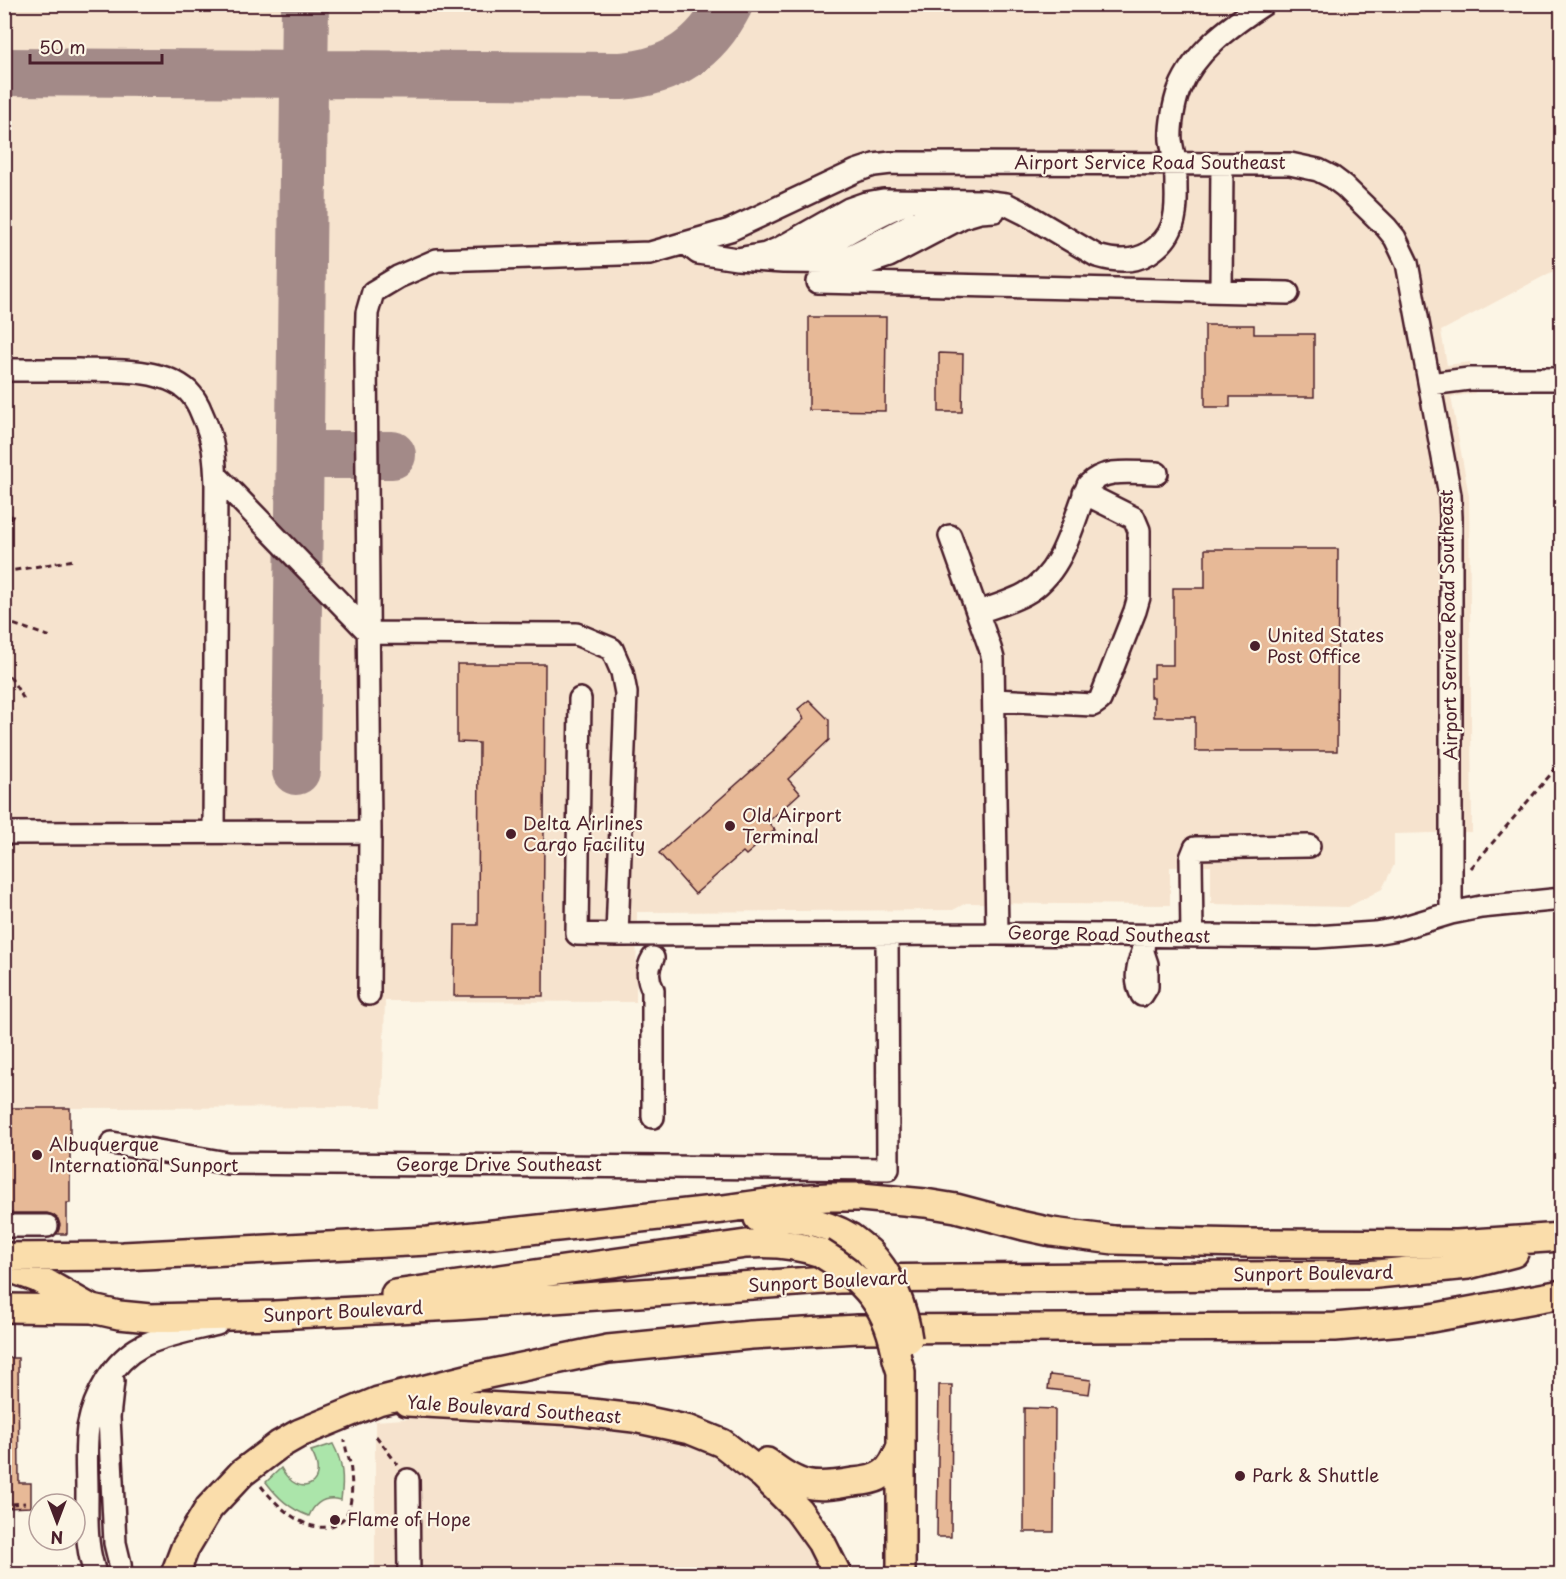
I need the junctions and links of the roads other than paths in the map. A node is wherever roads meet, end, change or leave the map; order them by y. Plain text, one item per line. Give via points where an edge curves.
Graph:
1 (1264, 4) edge
2 (1176, 163) junction
3 (1222, 164) junction
4 (925, 200) junction
5 (982, 201) junction
6 (1024, 213) junction
7 (685, 243) junction
8 (737, 259) junction
9 (783, 262) junction
10 (828, 262) junction
11 (818, 282) dead end
12 (1221, 291) junction
13 (1288, 293) dead end
14 (4, 370) edge
15 (1562, 379) edge
16 (1430, 384) junction
17 (1157, 473) dead end
18 (216, 475) junction
19 (1084, 493) junction
20 (950, 536) dead end
21 (978, 612) junction
22 (369, 633) junction
23 (580, 699) dead end
24 (994, 700) junction
25 (214, 832) junction
26 (370, 832) junction
27 (4, 833) edge
28 (1309, 846) dead end
29 (1562, 899) edge
30 (1451, 903) junction
31 (653, 934) junction
32 (996, 934) junction
33 (617, 935) junction
34 (887, 935) junction
35 (1192, 936) junction
36 (369, 994) dead end
37 (653, 1118) dead end
38 (112, 1143) dead end
39 (723, 1209) junction
40 (4, 1226) edge
41 (47, 1226) dead end
42 (1562, 1238) edge
43 (4, 1257) edge
44 (4, 1266) edge
45 (1562, 1294) edge
46 (4, 1308) edge
47 (92, 1309) junction
48 (283, 1315) junction
49 (902, 1363) junction
50 (117, 1366) junction
51 (378, 1401) junction
52 (722, 1443) junction
53 (901, 1446) junction
54 (403, 1472) road end
55 (95, 1575) edge
56 (121, 1575) edge
57 (175, 1575) edge
58 (409, 1575) edge
59 (837, 1575) edge
60 (901, 1575) edge

1 - 2 street via 1220,36 1189,70 1178,91 1174,111 1171,138
2 - 3 street, Airport Service Road Southeast
2 - 6 street via 1175,219 1155,249 1133,260 1096,256
2 - 7 street, Airport Service Road Southeast via 883,164 856,171 730,230
3 - 12 street
3 - 16 street, Airport Service Road Southeast via 1290,164 1318,170 1344,186 1386,227 1407,263
4 - 5 street
4 - 8 street via 866,203 780,248
4 - 9 street via 892,209 823,248
5 - 6 street via 1006,204
5 - 10 street via 938,211 863,250
6 - 10 street via 980,212 878,260
7 - 8 street via 698,253
7 - 22 street, Airport Service Road Southeast via 650,253 437,260 373,292 367,313 366,357
8 - 9 street
9 - 10 street
11 - 12 street
12 - 13 street
14 - 18 street via 132,371 180,385 198,406 211,434
15 - 16 street via 1469,379
16 - 30 street, Airport Service Road Southeast via 1451,517
17 - 19 street via 1102,474 1094,478
18 - 22 street
18 - 25 street
19 - 21 street via 1062,553 1048,576 1026,594
19 - 24 street via 1134,518 1138,530 1135,611 1100,700 1093,705
20 - 21 street
21 - 24 street via 993,659
22 - 26 street, Airport Service Road Southeast
22 - 33 street via 576,634 612,649 626,693
23 - 33 street, George Road Southeast via 577,934
24 - 32 street
25 - 26 street
25 - 27 street
26 - 36 street, Airport Service Road Southeast
28 - 35 street via 1195,848 1191,858
29 - 30 street, George Road Southeast via 1481,907
30 - 35 street, George Road Southeast via 1398,929 1347,936
31 - 33 street, George Road Southeast
31 - 34 street, George Road Southeast
31 - 37 street via 653,958 648,965 653,990
32 - 34 street, George Road Southeast
32 - 35 street, George Road Southeast via 1143,944
34 - 38 street, George Drive Southeast via 888,1168 228,1163
39 - 42 main road via 828,1197 893,1199 956,1208 1081,1237 1147,1241 1457,1244
39 - 43 main road via 428,1240 123,1256
39 - 49 main road, bridge via 754,1219 773,1217 810,1222 849,1237 869,1252 901,1308 906,1325
40 - 41 street
42 - 48 main road, Sunport Boulevard via 1468,1265 1366,1275 839,1279
44 - 47 main road, Sunport Boulevard via 37,1278
45 - 51 main road via 1426,1319 1335,1327 858,1329 739,1336 608,1349
46 - 47 main road, Sunport Boulevard
47 - 48 main road, Sunport Boulevard via 150,1318
48 - 49 main road, bridge via 352,1300 746,1244 783,1243 821,1252 862,1283 883,1312
48 - 50 street via 216,1324 155,1341 142,1345
49 - 53 main road
50 - 55 street via 93,1410 86,1445 89,1548
50 - 56 street via 109,1417 114,1536
51 - 52 main road, Yale Boulevard Southeast via 575,1411 634,1418 690,1430
51 - 57 main road via 300,1433 242,1473 209,1508 185,1548
52 - 53 main road via 758,1455 795,1482 820,1487 879,1477 891,1467
52 - 59 main road, Yale Boulevard Southeast via 764,1475 798,1510 821,1542
53 - 60 main road
54 - 58 street

